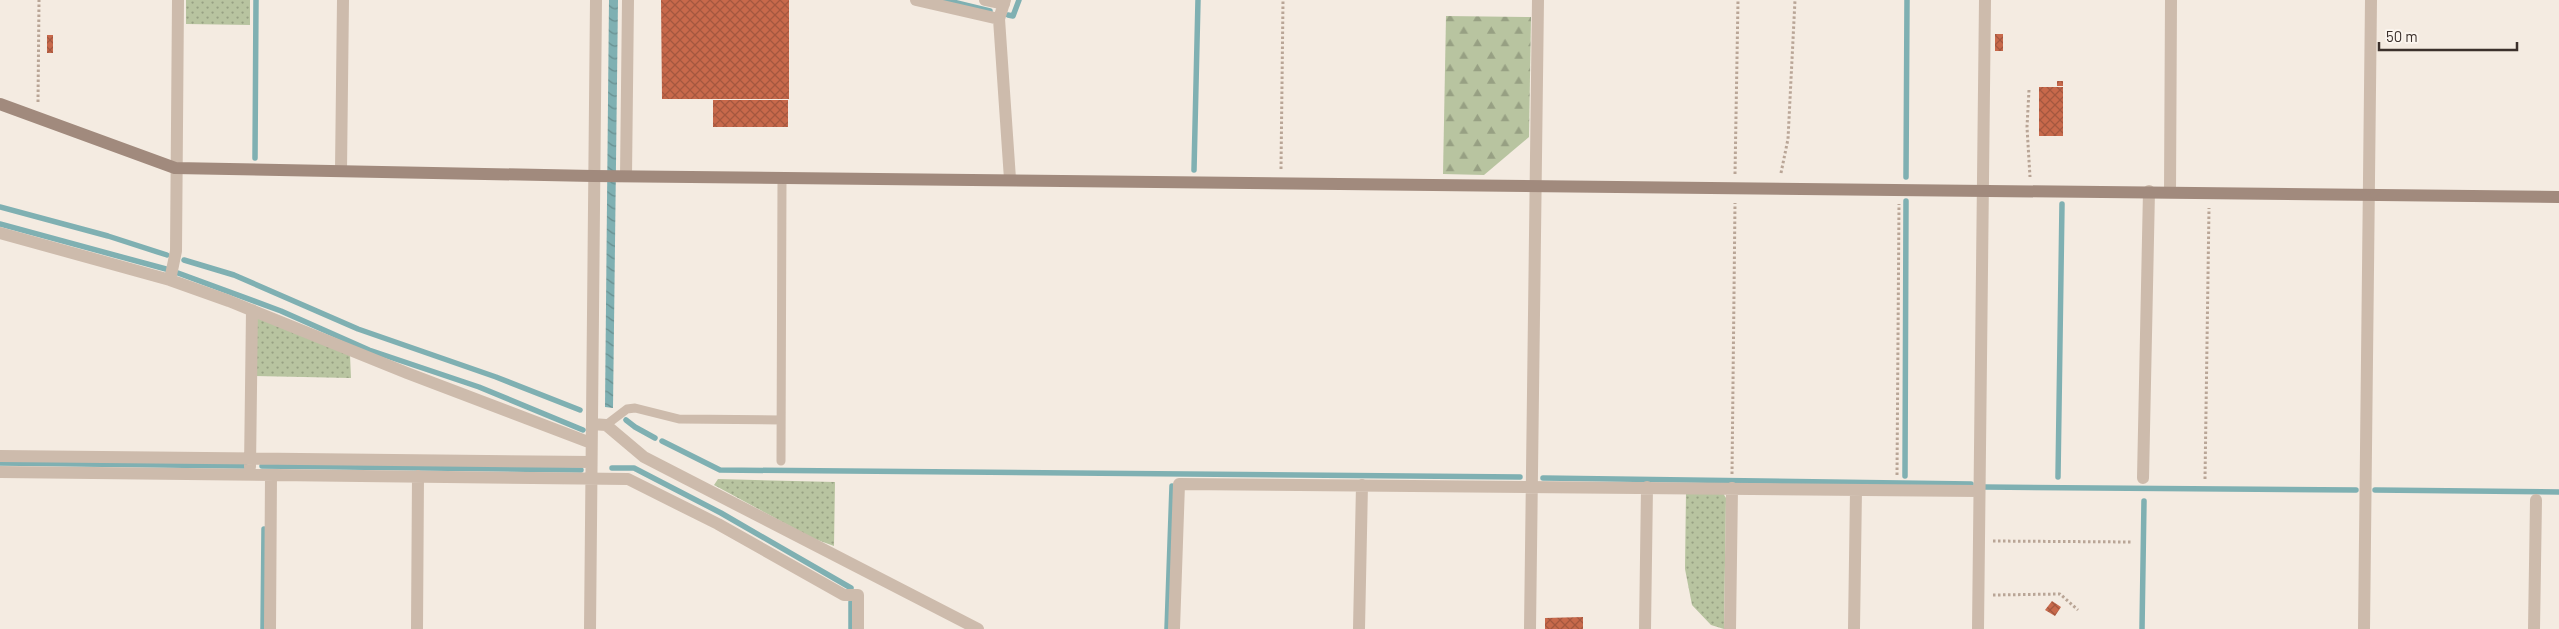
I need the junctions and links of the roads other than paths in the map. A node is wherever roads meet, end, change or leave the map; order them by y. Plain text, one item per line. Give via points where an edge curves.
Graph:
1 (178, 0) edge
2 (343, 0) edge
3 (596, 0) edge
4 (628, 0) edge
5 (916, 0) edge
6 (985, 0) edge
7 (1538, 0) edge
8 (1985, 0) edge
9 (2171, 0) edge
10 (2371, 0) edge
11 (1004, 2) edge
12 (999, 19) junction
13 (0, 104) edge
14 (175, 168) junction
15 (342, 170) junction
16 (597, 176) junction
17 (623, 176) junction
18 (782, 177) junction
19 (1010, 180) junction
20 (1535, 185) junction
21 (1983, 189) junction
22 (2149, 191) junction
23 (2170, 192) junction
24 (2370, 194) junction
25 (2559, 197) edge
26 (0, 233) edge
27 (170, 280) junction
28 (252, 310) junction
29 (781, 420) junction
30 (592, 424) junction
31 (606, 425) junction
32 (591, 443) junction
33 (0, 456) edge
34 (250, 459) junction
35 (781, 461) dead end
36 (591, 462) junction
37 (0, 472) edge
38 (250, 475) junction
39 (271, 475) junction
40 (418, 476) junction
41 (591, 478) junction
42 (2143, 478) dead end
43 (1732, 482) junction
44 (1362, 485) junction
45 (1531, 486) junction
46 (1647, 487) junction
47 (1856, 490) junction
48 (1979, 492) junction
49 (2536, 500) dead end
50 (270, 629) edge
51 (416, 629) edge
52 (590, 629) edge
53 (858, 629) edge
54 (978, 629) edge
55 (1174, 629) edge
56 (1359, 629) edge
57 (1530, 629) edge
58 (1645, 629) edge
59 (1730, 629) edge
60 (1854, 629) edge
61 (1978, 629) edge
62 (2364, 629) edge
63 (2534, 629) edge

1 - 14 street
2 - 15 street
3 - 16 street
4 - 17 street
5 - 12 street
6 - 11 street
7 - 20 street
8 - 21 street
9 - 23 street
10 - 24 street
11 - 12 street
12 - 19 street
13 - 14 street
14 - 15 street
14 - 27 street via 176,251
15 - 16 street
16 - 17 street
16 - 30 street
17 - 18 street
18 - 19 street
18 - 29 lane
19 - 20 street
20 - 21 street
20 - 45 street
21 - 22 street
21 - 48 street
22 - 23 street
22 - 42 street
23 - 24 street
24 - 25 street
24 - 62 street
26 - 27 street
27 - 28 street
28 - 32 street
28 - 34 street
29 - 31 lane via 679,419 627,408
29 - 35 lane
30 - 31 street
30 - 32 street
31 - 54 street via 644,457
32 - 36 street
33 - 34 street
34 - 36 street
34 - 38 street
36 - 41 street
37 - 38 street
38 - 39 street
39 - 40 street
39 - 50 street
40 - 41 street
40 - 51 street
41 - 52 street
41 - 53 street via 628,479 718,524 844,595 858,596
43 - 46 street
43 - 47 street
43 - 59 street
44 - 45 street
44 - 55 street via 1179,484
44 - 56 street
45 - 46 street
45 - 57 street
46 - 58 street
47 - 48 street
47 - 60 street
48 - 61 street
49 - 63 street

